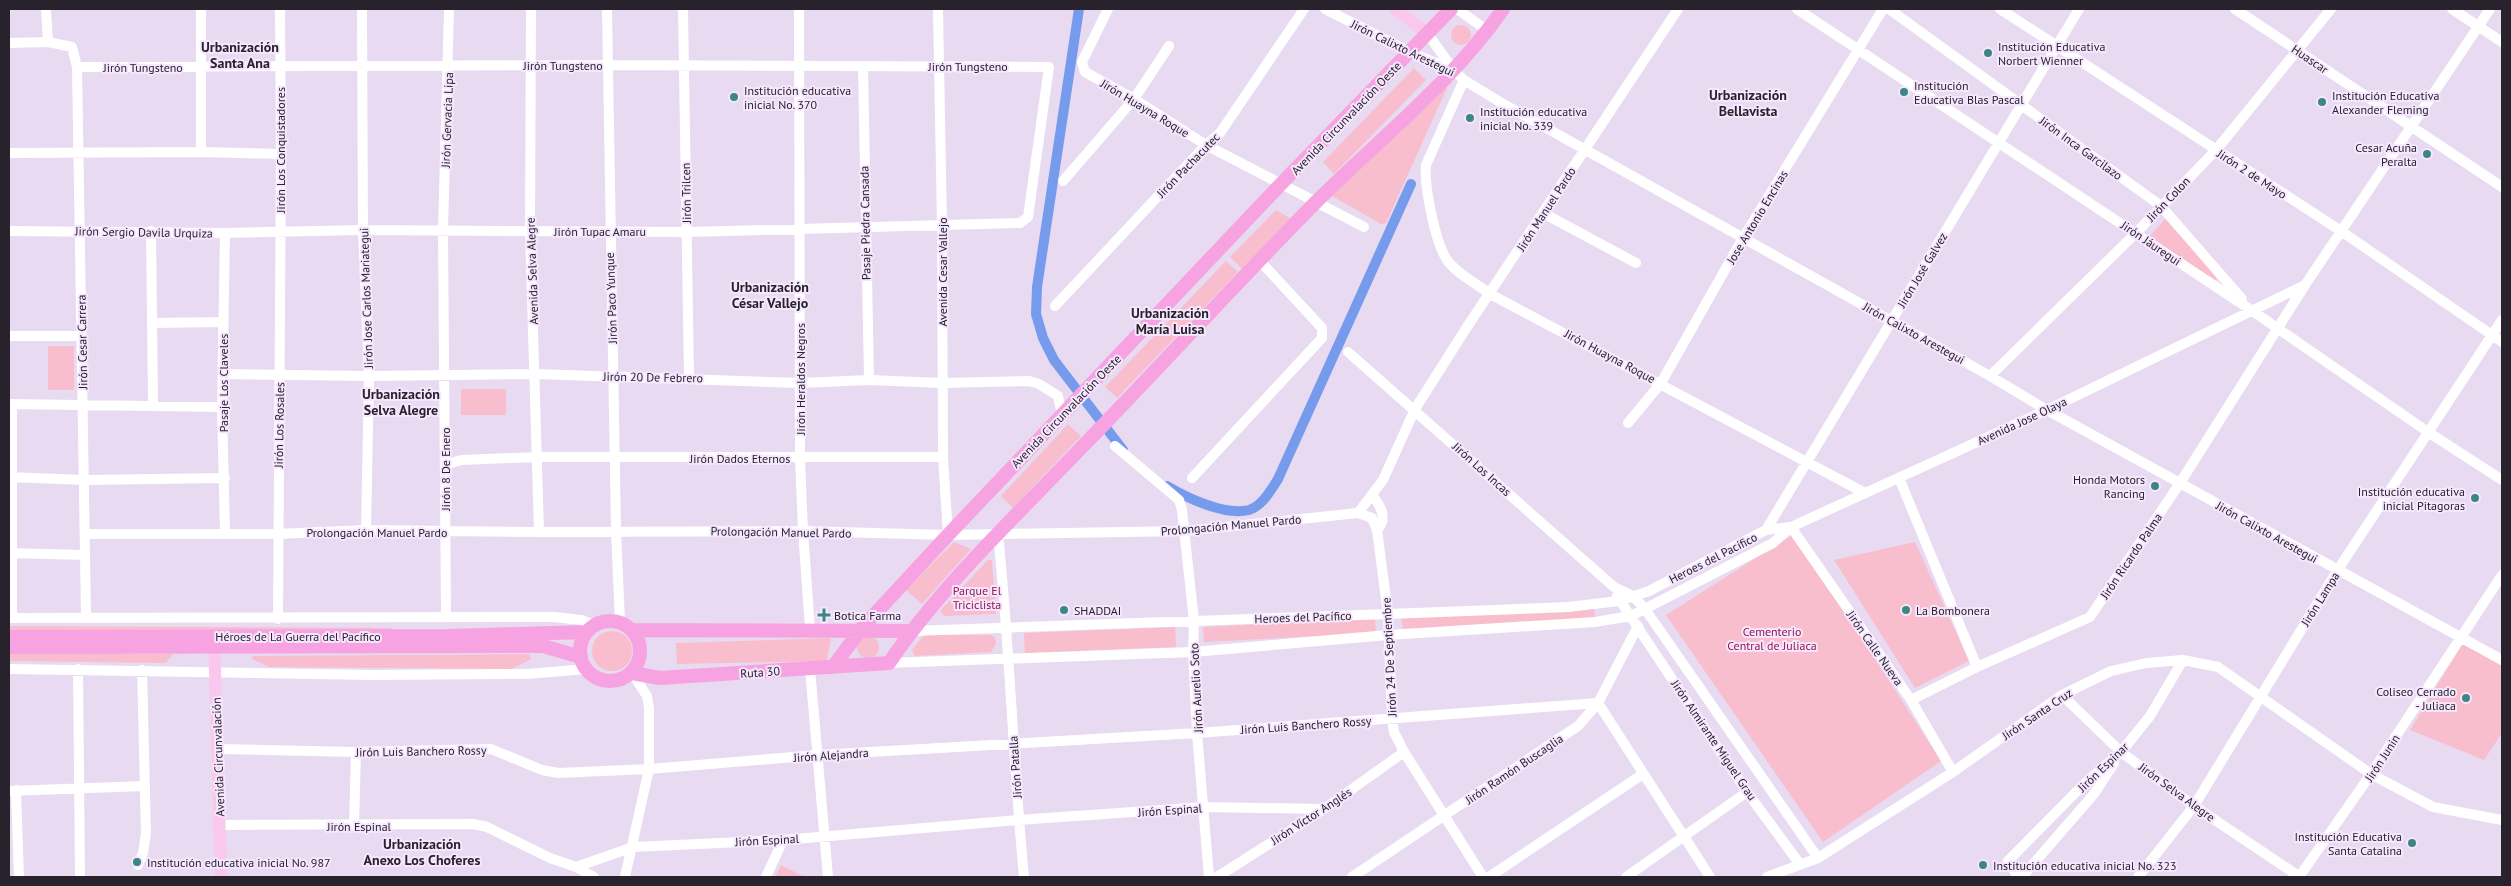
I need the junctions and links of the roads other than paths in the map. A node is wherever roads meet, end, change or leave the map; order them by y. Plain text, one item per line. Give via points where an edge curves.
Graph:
1 (46, 9) edge
2 (201, 9) edge
3 (280, 9) edge
4 (362, 9) edge
5 (449, 9) edge
6 (531, 9) edge
7 (607, 9) edge
8 (683, 9) edge
9 (799, 9) edge
10 (938, 9) edge
11 (1304, 9) edge
12 (1325, 9) edge
13 (1395, 9) edge
14 (1451, 9) edge
15 (1457, 9) edge
16 (1503, 9) edge
17 (1678, 9) edge
18 (1797, 9) edge
19 (1883, 9) edge
20 (1889, 9) edge
21 (2000, 9) edge
22 (2079, 9) edge
23 (2234, 9) edge
24 (2331, 9) edge
25 (2452, 9) edge
26 (2490, 9) edge
27 (1106, 13) edge
28 (2479, 26) junction
29 (1488, 31) junction
30 (1427, 33) junction
31 (48, 42) junction
32 (2502, 42) edge
33 (9, 43) edge
34 (1169, 46) dead end
35 (2056, 46) junction
36 (1859, 50) junction
37 (2296, 50) junction
38 (1410, 52) junction
39 (607, 64) junction
40 (449, 65) junction
41 (531, 65) junction
42 (684, 65) junction
43 (201, 66) junction
44 (280, 66) junction
45 (363, 66) junction
46 (801, 66) junction
47 (863, 66) junction
48 (940, 66) junction
49 (77, 67) junction
50 (1049, 67) joint
51 (1453, 70) junction
52 (1464, 80) junction
53 (1134, 99) junction
54 (2022, 104) junction
55 (2411, 127) junction
56 (1999, 142) junction
57 (1206, 145) junction
58 (1586, 148) junction
59 (2216, 150) junction
60 (201, 152) junction
61 (9, 153) edge
62 (78, 153) junction
63 (281, 154) junction
64 (1063, 181) dead end
65 (1280, 185) junction
66 (2502, 187) edge
67 (1315, 203) junction
68 (2162, 206) junction
69 (1543, 213) junction
70 (942, 225) junction
71 (865, 227) junction
72 (1364, 227) dead end
73 (800, 229) junction
74 (80, 230) junction
75 (363, 230) junction
76 (443, 230) junction
77 (9, 231) edge
78 (151, 231) junction
79 (280, 231) junction
80 (530, 231) junction
81 (609, 231) junction
82 (2341, 231) junction
83 (687, 232) junction
84 (225, 233) junction
85 (2136, 233) junction
86 (1743, 238) junction
87 (1260, 260) junction
88 (1636, 263) dead end
89 (2305, 285) junction
90 (1490, 294) junction
91 (1055, 306) dead end
92 (2251, 310) junction
93 (2502, 320) edge
94 (1892, 321) junction
95 (223, 322) junction
96 (154, 324) junction
97 (2278, 328) junction
98 (2492, 335) junction
99 (9, 336) edge
100 (82, 336) junction
101 (2502, 342) edge
102 (1348, 352) dead end
103 (223, 374) junction
104 (536, 374) junction
105 (280, 375) junction
106 (445, 375) junction
107 (368, 376) junction
108 (1990, 376) junction
109 (613, 377) junction
110 (689, 377) junction
111 (869, 380) junction
112 (800, 383) junction
113 (942, 383) junction
114 (1661, 383) junction
115 (10, 404) edge
116 (153, 404) junction
117 (83, 406) junction
118 (222, 407) junction
119 (1415, 410) junction
120 (2047, 410) junction
121 (1066, 412) junction
122 (1628, 423) dead end
123 (2428, 432) junction
124 (1116, 446) dead end
125 (538, 457) junction
126 (942, 457) junction
127 (614, 458) junction
128 (800, 458) junction
129 (1808, 461) junction
130 (445, 465) junction
131 (11, 477) edge
132 (225, 478) junction
133 (1192, 478) dead end
134 (1899, 478) junction
135 (84, 480) junction
136 (2502, 480) edge
137 (2180, 483) junction
138 (1865, 493) junction
139 (1373, 496) junction
140 (1358, 513) junction
141 (1791, 527) junction
142 (366, 530) junction
143 (1377, 530) junction
144 (1766, 530) junction
145 (616, 531) junction
146 (802, 531) junction
147 (1185, 531) junction
148 (444, 532) junction
149 (539, 532) junction
150 (225, 533) junction
151 (85, 534) junction
152 (277, 534) junction
153 (998, 534) junction
154 (948, 535) junction
155 (10, 553) edge
156 (85, 555) junction
157 (2338, 571) junction
158 (2502, 575) edge
159 (1614, 587) junction
160 (1633, 596) junction
161 (1619, 601) junction
162 (1645, 609) junction
163 (1388, 614) junction
164 (1631, 616) junction
165 (86, 617) junction
166 (446, 617) junction
167 (10, 618) edge
168 (278, 619) junction
169 (1194, 621) junction
170 (626, 626) junction
171 (1638, 626) junction
172 (590, 628) junction
173 (1008, 628) junction
174 (810, 629) junction
175 (861, 630) junction
176 (911, 631) junction
177 (1388, 635) junction
178 (2461, 636) junction
179 (9, 637) edge
180 (214, 642) junction
181 (9, 647) edge
182 (1193, 652) junction
183 (1009, 658) junction
184 (2183, 660) junction
185 (2502, 660) edge
186 (583, 663) junction
187 (889, 663) junction
188 (833, 667) junction
189 (1977, 667) junction
190 (9, 669) edge
191 (78, 669) junction
192 (810, 669) junction
193 (142, 670) junction
194 (215, 672) junction
195 (632, 673) junction
196 (2062, 695) junction
197 (2259, 697) junction
198 (1911, 700) junction
199 (1598, 703) junction
200 (1392, 719) junction
201 (1198, 733) junction
202 (1013, 744) junction
203 (218, 749) junction
204 (356, 752) junction
205 (1404, 752) junction
206 (2121, 752) junction
207 (818, 755) junction
208 (649, 769) junction
209 (1952, 772) junction
210 (1643, 774) junction
211 (2372, 774) junction
212 (146, 786) junction
213 (78, 789) junction
214 (13, 790) edge
215 (1747, 792) junction
216 (2194, 806) junction
217 (1204, 807) junction
218 (1324, 809) junction
219 (1445, 815) junction
220 (1018, 820) junction
221 (2502, 820) edge
222 (221, 825) junction
223 (354, 826) junction
224 (825, 836) junction
225 (1685, 836) junction
226 (784, 840) junction
227 (633, 847) junction
228 (1818, 858) junction
229 (1799, 863) junction
230 (138, 866) dead end
231 (576, 867) junction
232 (1772, 876) edge
233 (19, 877) edge
234 (80, 877) edge
235 (221, 877) edge
236 (594, 877) edge
237 (625, 877) edge
238 (766, 877) edge
239 (828, 877) edge
240 (1024, 877) edge
241 (1209, 877) edge
242 (1217, 877) edge
243 (1352, 877) edge
244 (1483, 877) edge
245 (1489, 877) edge
246 (1626, 877) edge
247 (1710, 877) edge
248 (2018, 877) edge
249 (2022, 877) edge
250 (2138, 877) edge
251 (2300, 877) edge

1 - 31 street
2 - 43 street
3 - 44 street, Jirón Los Conquistadores
4 - 45 street, Jirón Jose Carlos Mariategui
5 - 40 street, Jirón Gervacia Lipa
6 - 41 street, Avenida Selva Alegre
7 - 39 street, Jirón Paco Yunque
8 - 42 street, Jirón Trilcen
9 - 46 street, Jirón Heraldos Negros
10 - 48 street, Avenida Cesar Vallejo
11 - 57 street, Jirón Pachacutec via 1220,133
12 - 38 street, Jirón Calixto Arestegui
13 - 30 main road
14 - 30 highway, Avenida Circunvalación Oeste
15 - 29 street
16 - 29 highway
17 - 58 street, Jirón Manuel Pardo
18 - 36 street, Jirón Jáuregui
19 - 36 street, Jose Antonio Encinas
20 - 54 street, Jirón Inca Garcilazo
21 - 35 street, Jirón 2 de Mayo
22 - 35 street, Jirón José Galvez
23 - 37 street, Huascar
24 - 37 street, Jirón Colon
25 - 28 street
26 - 28 street
27 - 53 street, Jirón Huayna Roque via 1082,62 1085,72
28 - 32 street
28 - 55 street
29 - 51 highway
30 - 38 highway, Avenida Circunvalación Oeste
30 - 51 street
31 - 33 street
31 - 49 street via 72,47
34 - 53 street
35 - 54 street, Jirón José Galvez
35 - 59 street, Jirón 2 de Mayo
36 - 56 street, Jirón Jáuregui
36 - 86 street, Jose Antonio Encinas
37 - 55 street, Huascar
37 - 59 street, Jirón Colon
38 - 51 street, Jirón Calixto Arestegui
38 - 65 highway, Avenida Circunvalación Oeste
39 - 41 street, Jirón Tungsteno
39 - 42 street, Jirón Tungsteno
39 - 81 street, Jirón Paco Yunque
40 - 41 street, Jirón Tungsteno
40 - 45 street, Jirón Tungsteno
40 - 76 street, Jirón Gervacia Lipa
41 - 80 street, Avenida Selva Alegre
42 - 46 street, Jirón Tungsteno
42 - 83 street, Jirón Trilcen
43 - 44 street, Jirón Tungsteno
43 - 49 street, Jirón Tungsteno
43 - 60 street
44 - 45 street, Jirón Tungsteno
44 - 63 street, Jirón Los Conquistadores
45 - 75 street, Jirón Jose Carlos Mariategui
46 - 47 street, Jirón Tungsteno
46 - 73 street, Jirón Heraldos Negros
47 - 48 street, Jirón Tungsteno
47 - 71 street, Pasaje Piedra Cansada
48 - 50 street, Jirón Tungsteno
48 - 70 street, Avenida Cesar Vallejo
49 - 62 street, Jirón Cesar Carrera
50 - 70 street, Jirón Tupac Amaru via 1028,217 1020,223
51 - 52 street, Jirón Calixto Arestegui
51 - 67 highway
52 - 58 street, Jirón Calixto Arestegui
52 - 90 street, Jirón Huayna Roque via 1426,165 1425,175 1433,220 1447,259
53 - 57 street, Jirón Huayna Roque
53 - 64 street
54 - 56 street, Jirón José Galvez
54 - 68 street, Jirón Inca Garcilazo
55 - 66 street, Huascar
55 - 82 street
56 - 85 street, Jirón Jáuregui
56 - 94 street, Jirón José Galvez
57 - 65 street, Jirón Huayna Roque
57 - 91 street, Jirón Pachacutec
58 - 69 street, Jirón Manuel Pardo
58 - 86 street, Jirón Calixto Arestegui
59 - 68 street, Jirón Colon
59 - 82 street, Jirón 2 de Mayo
60 - 62 street
60 - 63 street
61 - 62 street
62 - 74 street, Jirón Cesar Carrera
63 - 79 street, Jirón Los Conquistadores
65 - 67 street, Jirón Huayna Roque
65 - 121 highway, Avenida Circunvalación Oeste
67 - 72 street, Jirón Huayna Roque
67 - 87 highway
68 - 85 street, Jirón Colon
68 - 92 street, Jirón Inca Garcilazo
69 - 88 street
69 - 90 street, Jirón Manuel Pardo
70 - 71 street, Jirón Tupac Amaru
70 - 113 street, Avenida Cesar Vallejo
71 - 73 street, Jirón Tupac Amaru
71 - 111 street, Pasaje Piedra Cansada
73 - 83 street, Jirón Tupac Amaru
73 - 112 street, Jirón Heraldos Negros
74 - 77 street, Jirón Sergio Davila Urquiza
74 - 78 street, Jirón Sergio Davila Urquiza
74 - 100 street, Jirón Cesar Carrera
75 - 76 street, Jirón Tupac Amaru
75 - 79 street, Jirón Tupac Amaru
75 - 107 street, Jirón Jose Carlos Mariategui
76 - 80 street, Jirón Tupac Amaru
76 - 106 street, Jirón 8 De Enero
78 - 84 street, Jirón Sergio Davila Urquiza
78 - 96 street
79 - 84 street, Jirón Sergio Davila Urquiza
79 - 105 street, Jirón Los Rosales
80 - 81 street, Jirón Tupac Amaru
80 - 104 street, Avenida Selva Alegre
81 - 83 street, Jirón Tupac Amaru
81 - 109 street, Jirón Paco Yunque
82 - 89 street
82 - 98 street, Jirón 2 de Mayo
83 - 110 street, Jirón Trilcen
84 - 95 street, Pasaje Los Claveles
85 - 92 street, Jirón Jáuregui
85 - 108 street, Jirón Colon
86 - 94 street, Jirón Calixto Arestegui
86 - 114 street, Jose Antonio Encinas
87 - 133 street via 1322,328 1322,338
87 - 153 highway
89 - 92 street, Avenida Jose Olaya
89 - 97 street, Jirón Ricardo Palma
90 - 114 street, Jirón Huayna Roque
90 - 119 street, Jirón Manuel Pardo
92 - 97 street, Jirón Jáuregui
92 - 120 street, Avenida Jose Olaya
93 - 98 street, Jirón Lampa
94 - 108 street, Jirón Calixto Arestegui
94 - 129 street, Jirón José Galvez
95 - 96 street
95 - 103 street, Pasaje Los Claveles
96 - 116 street
97 - 123 street, Jirón Jáuregui
97 - 137 street, Jirón Ricardo Palma
98 - 101 street, Jirón 2 de Mayo
98 - 123 street, Jirón Lampa
99 - 100 street
100 - 117 street, Jirón Cesar Carrera
102 - 119 street, Jirón Los Incas
103 - 105 street, Jirón 20 De Febrero
103 - 118 street, Pasaje Los Claveles
104 - 106 street, Jirón 20 De Febrero
104 - 109 street, Jirón 20 De Febrero
104 - 125 street, Avenida Selva Alegre
105 - 107 street, Jirón 20 De Febrero
105 - 152 street, Jirón Los Rosales
106 - 107 street, Jirón 20 De Febrero
106 - 130 street, Jirón 8 De Enero
107 - 142 street, Jirón Jose Carlos Mariategui
108 - 120 street, Jirón Calixto Arestegui
109 - 110 street, Jirón 20 De Febrero
109 - 127 street, Jirón Paco Yunque
110 - 112 street, Jirón 20 De Febrero
111 - 112 street, Jirón 20 De Febrero
111 - 113 street, Jirón 20 De Febrero
112 - 128 street, Jirón Heraldos Negros
113 - 121 street, Jirón 20 De Febrero via 1029,381 1058,396
113 - 126 street, Avenida Cesar Vallejo
114 - 122 street, Jose Antonio Encinas
114 - 129 street, Jirón Huayna Roque
115 - 117 street
115 - 131 street
116 - 117 street
116 - 118 street
117 - 135 street, Jirón Cesar Carrera
118 - 132 street, Pasaje Los Claveles
119 - 139 street
119 - 159 street, Jirón Los Incas
120 - 134 street, Avenida Jose Olaya
120 - 137 street, Jirón Calixto Arestegui
121 - 154 highway, Avenida Circunvalación Oeste
123 - 136 street, Jirón Jáuregui
123 - 157 street, Jirón Lampa
124 - 147 street, Jirón Aurelio Soto via 1179,500
125 - 127 street, Jirón Dados Eternos
125 - 130 street, Jirón Dados Eternos via 461,460
125 - 149 street, Avenida Selva Alegre
126 - 128 street, Jirón Dados Eternos
126 - 154 street, Avenida Cesar Vallejo
127 - 128 street, Jirón Dados Eternos
127 - 145 street, Jirón Paco Yunque
128 - 146 street, Jirón Heraldos Negros
129 - 138 street, Jirón Huayna Roque
129 - 144 street, Jirón José Galvez
130 - 148 street, Jirón 8 De Enero
131 - 135 street
131 - 155 street
132 - 135 street
132 - 150 street, Pasaje Los Claveles
134 - 138 street, Avenida Jose Olaya
134 - 189 street
135 - 151 street, Jirón Cesar Carrera
137 - 157 street, Jirón Calixto Arestegui
137 - 189 street, Jirón Ricardo Palma via 2090,617
138 - 141 street, Avenida Jose Olaya
139 - 140 street
139 - 143 street, Jirón 24 De Septiembre via 1384,516
140 - 143 street via 1372,518
140 - 147 street, Prolongación Manuel Pardo
141 - 144 street, Heroes del Pacífico
141 - 162 street, Heroes del Pacífico via 1773,543
141 - 198 street, Jirón Calle Nueva
142 - 148 street, Prolongación Manuel Pardo
142 - 152 street, Prolongación Manuel Pardo
143 - 163 street, Jirón 24 De Septiembre
144 - 160 street, Heroes del Pacífico
145 - 146 street, Prolongación Manuel Pardo
145 - 149 street, Prolongación Manuel Pardo
145 - 170 street, Jirón Paco Yunque
146 - 154 street, Prolongación Manuel Pardo
146 - 174 street, Jirón Heraldos Negros
147 - 153 street, Prolongación Manuel Pardo
147 - 169 street, Jirón Aurelio Soto
148 - 149 street, Prolongación Manuel Pardo
148 - 166 street, Jirón 8 De Enero
150 - 151 street, Prolongación Manuel Pardo
150 - 152 street, Prolongación Manuel Pardo
151 - 156 street, Jirón Cesar Carrera
152 - 168 street, Jirón Los Rosales
153 - 154 street, Prolongación Manuel Pardo
153 - 173 street, Jirón Patalla
153 - 176 highway
154 - 175 highway, Avenida Circunvalación Oeste
155 - 156 street
155 - 167 street
156 - 165 street, Jirón Cesar Carrera
157 - 178 street, Jirón Calixto Arestegui
157 - 197 street, Jirón Lampa
158 - 178 street, Jirón Junin
159 - 160 street
159 - 161 street, Jirón Almirante Miguel Grau
160 - 161 street, Heroes del Pacífico
160 - 162 street
161 - 163 street, Heroes del Pacífico via 1568,607
161 - 164 street, Jirón Almirante Miguel Grau
162 - 164 street, Heroes del Pacífico
162 - 228 street
163 - 169 street, Heroes del Pacífico
163 - 177 street, Jirón 24 De Septiembre
164 - 171 street, Jirón Almirante Miguel Grau
164 - 177 street, Heroes del Pacífico via 1595,622
165 - 167 street
165 - 168 street
166 - 168 street
166 - 172 street via 581,620
169 - 173 street, Heroes del Pacífico
169 - 182 street, Jirón Aurelio Soto
170 - 172 highway, Héroes de La Guerra del Pacífico via 607,621
170 - 174 highway
170 - 195 highway via 637,635 641,649
171 - 199 street, Jirón Ramón Buscaglia
171 - 215 street, Jirón Almirante Miguel Grau
172 - 180 highway, Héroes de La Guerra del Pacífico via 448,636
172 - 186 highway via 581,644
173 - 176 street, Heroes del Pacífico
173 - 183 street, Jirón Patalla
174 - 175 highway
175 - 176 highway, Heroes del Pacífico
175 - 188 highway, Avenida Circunvalación Oeste
176 - 187 highway
177 - 182 street, Heroes del Pacífico
177 - 200 street, Jirón 24 De Septiembre
178 - 185 street, Jirón Calixto Arestegui
178 - 211 street, Jirón Junin
179 - 180 highway, Héroes de La Guerra del Pacífico
180 - 181 highway, Héroes de La Guerra del Pacífico
180 - 186 highway, Héroes de La Guerra del Pacífico via 543,646
180 - 194 main road, Avenida Circunvalación
182 - 183 street, Heroes del Pacífico
182 - 201 street, Jirón Aurelio Soto
183 - 187 street, Heroes del Pacífico
183 - 202 street, Jirón Patalla
184 - 196 street, Jirón Santa Cruz via 2146,662 2111,671
184 - 197 street, Jirón Santa Cruz via 2218,667
184 - 206 street, Jirón Espinar via 2150,716
186 - 194 street via 521,674
186 - 195 highway, Héroes de La Guerra del Pacífico via 604,681 619,680
187 - 188 highway, Ruta 30
188 - 192 highway, Ruta 30
189 - 198 street, Jirón Ricardo Palma
190 - 191 street
191 - 193 street
191 - 213 street
192 - 195 highway, Ruta 30 via 660,678
192 - 207 street
193 - 194 street
193 - 212 street
194 - 203 main road, Avenida Circunvalación
195 - 208 street via 647,696
196 - 206 street, Jirón Selva Alegre
196 - 209 street, Jirón Santa Cruz
197 - 211 street, Jirón Santa Cruz
197 - 216 street, Jirón Lampa
198 - 209 street, Jirón Calle Nueva
199 - 200 street, Jirón Luis Banchero Rossy
199 - 210 street
199 - 219 street, Jirón Ramón Buscaglia via 1578,726
200 - 201 street, Jirón Luis Banchero Rossy
200 - 205 street, Jirón 24 De Septiembre via 1394,732
201 - 202 street, Jirón Luis Banchero Rossy
201 - 217 street, Jirón Aurelio Soto
202 - 207 street, Jirón Alejandra
202 - 220 street, Jirón Patalla
203 - 204 street, Jirón Luis Banchero Rossy
203 - 222 main road, Avenida Circunvalación
204 - 208 street, Jirón Luis Banchero Rossy via 492,749 550,773
204 - 223 street
205 - 218 street, Jirón Víctor Anglés
205 - 219 street, Jirón 24 De Septiembre
206 - 216 street, Jirón Selva Alegre
206 - 248 street, Jirón Espinar via 2083,785 2008,861
206 - 249 street via 2094,794
207 - 208 street, Jirón Alejandra
207 - 224 street
208 - 227 street
209 - 228 street, Jirón Santa Cruz
210 - 225 street
210 - 245 street
211 - 221 street, Jirón Santa Cruz via 2433,807
211 - 251 street, Jirón Junin
212 - 213 street
212 - 230 street via 146,833
213 - 214 street
213 - 234 street
214 - 233 street
215 - 225 street
215 - 229 street, Jirón Almirante Miguel Grau
216 - 250 street, Jirón Lampa
216 - 251 street, Jirón Selva Alegre
217 - 218 street, Jirón Espinal
217 - 220 street, Jirón Espinal
217 - 241 street, Jirón Aurelio Soto
218 - 242 street, Jirón Víctor Anglés
219 - 243 street, Jirón Ramón Buscaglia
219 - 244 street, Jirón 24 De Septiembre
220 - 224 street, Jirón Espinal
220 - 240 street, Jirón Patalla
222 - 223 street, Jirón Espinal
222 - 235 main road, Avenida Circunvalación
223 - 231 street, Jirón Espinal via 461,824 487,827
224 - 226 street, Jirón Espinal
224 - 239 street
225 - 246 street
225 - 247 street
226 - 227 street, Jirón Espinal
226 - 238 street
227 - 231 street, Jirón Espinal
227 - 237 street
228 - 229 street, Jirón Santa Cruz
229 - 232 street, Jirón Santa Cruz
231 - 236 street

